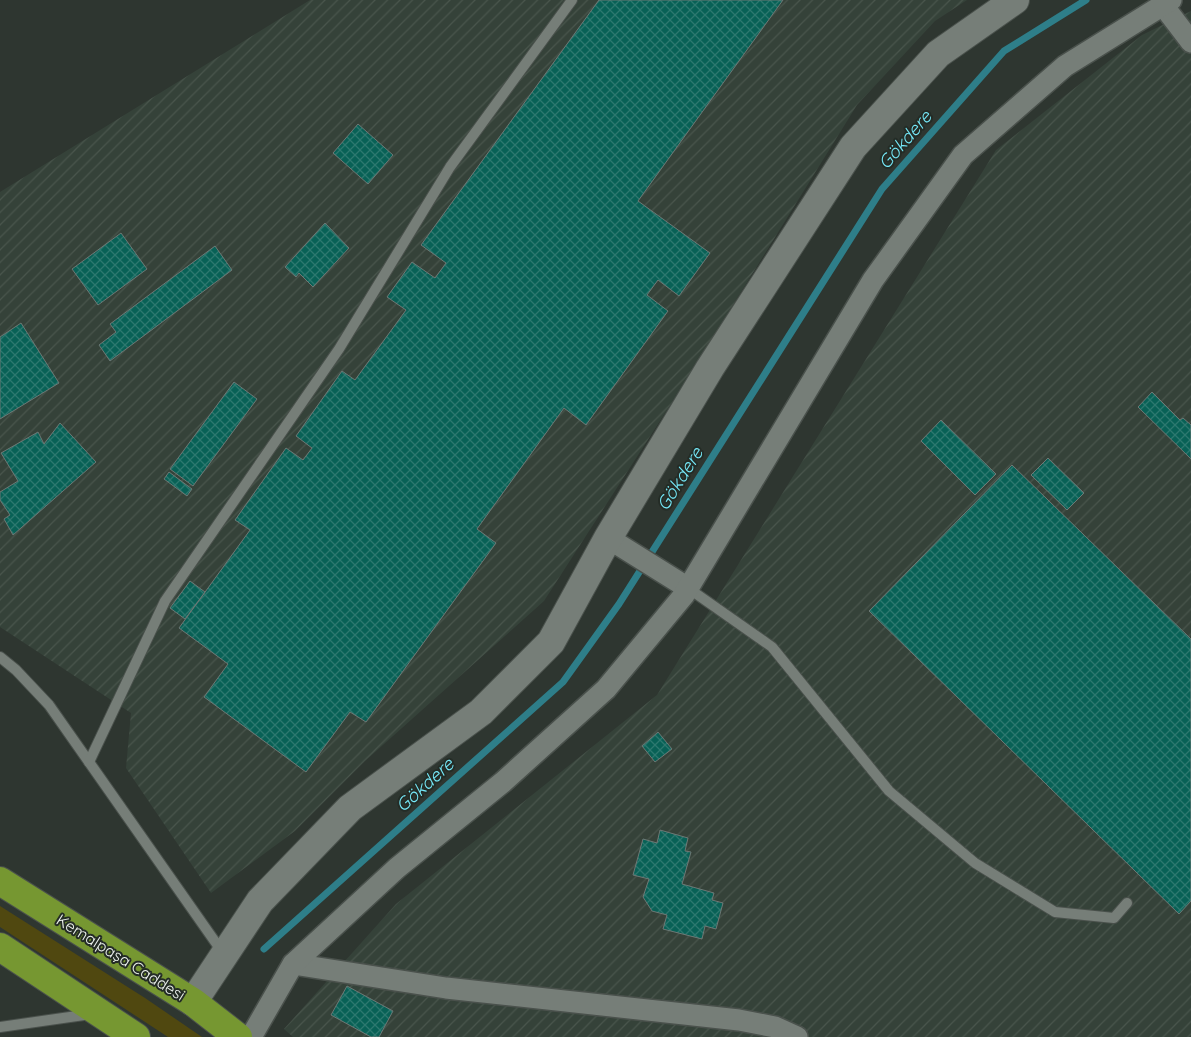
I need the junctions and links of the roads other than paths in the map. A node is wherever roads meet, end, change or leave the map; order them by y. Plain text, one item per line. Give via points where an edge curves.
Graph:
1 (572, 0) edge
2 (1015, 0) edge
3 (1166, 2) edge
4 (1191, 42) edge
5 (608, 538) junction
6 (688, 588) junction
7 (0, 657) edge
8 (89, 762) junction
9 (0, 881) edge
10 (1127, 903) dead end
11 (0, 947) edge
12 (224, 955) junction
13 (293, 964) junction
14 (194, 1002) junction
15 (102, 1012) junction
16 (0, 1027) edge
17 (136, 1037) edge
18 (238, 1037) edge
19 (251, 1037) edge
20 (797, 1037) edge

1 - 8 lane via 450,167 339,349 164,601
2 - 5 main road via 938,54 853,147 710,368
3 - 4 street
3 - 6 street via 1065,66 964,155 873,280
5 - 6 street
5 - 12 main road via 551,642 481,712 350,808 260,901
6 - 10 lane via 772,647 889,791 975,863 1055,912 1114,918
6 - 13 street via 606,690 503,782 397,868
7 - 8 lane via 49,705
8 - 12 lane
9 - 14 main road, Kemalpaşa Caddesi
11 - 15 main road
12 - 14 main road
13 - 19 street
13 - 20 street via 446,988 739,1020 775,1027
14 - 18 main road, Kemalpaşa Caddesi
15 - 16 lane
15 - 17 main road

